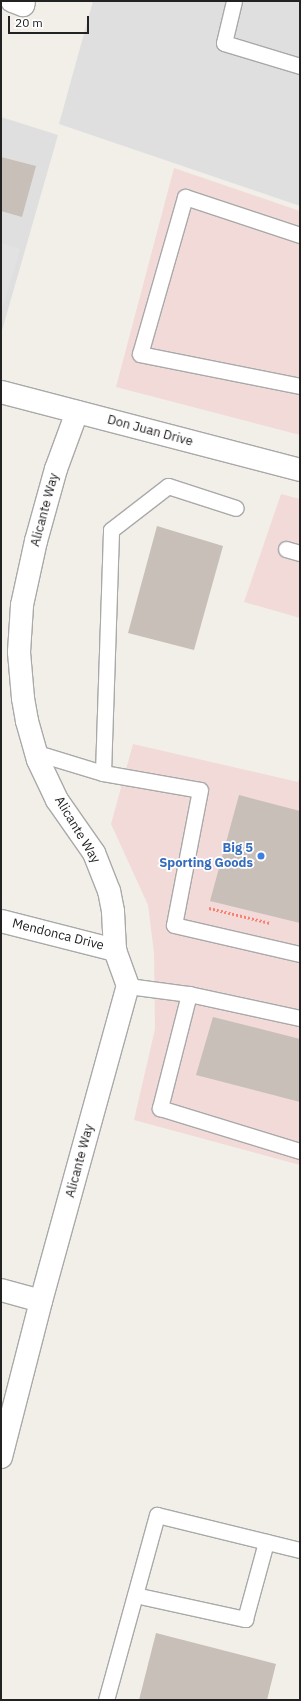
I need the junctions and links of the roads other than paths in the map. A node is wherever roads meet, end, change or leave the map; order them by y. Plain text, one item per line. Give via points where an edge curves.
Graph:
1 (12, 1) edge
2 (24, 1) edge
3 (234, 1) edge
4 (300, 66) edge
5 (300, 235) edge
6 (300, 386) edge
7 (1, 392) edge
8 (77, 412) junction
9 (300, 470) edge
10 (236, 508) dead end
11 (37, 753) junction
12 (103, 774) junction
13 (1, 921) edge
14 (115, 950) junction
15 (300, 954) edge
16 (128, 986) junction
17 (189, 994) junction
18 (300, 1018) edge
19 (300, 1151) edge
20 (1, 1290) edge
21 (41, 1301) junction
22 (1, 1457) edge
23 (266, 1542) junction
24 (300, 1550) edge
25 (135, 1595) junction
26 (106, 1700) edge

1 - 2 street via 23,5
3 - 4 lane via 224,43
5 - 6 lane via 185,197 140,354
7 - 8 street, Don Juan Drive
8 - 9 street, Don Juan Drive
8 - 11 street, Alicante Way via 56,469 22,605 19,652 23,698
10 - 12 lane via 168,486 111,530
11 - 12 lane
11 - 14 street, Alicante Way via 58,800 94,853 114,911
12 - 15 lane via 200,790 174,926
13 - 14 street, Mendonca Drive
14 - 16 street, Alicante Way
16 - 17 lane
16 - 21 street, Alicante Way
17 - 18 lane
17 - 19 lane via 160,1108
20 - 21 street
21 - 22 street, Alicante Way
23 - 24 lane
23 - 25 lane via 245,1619
23 - 25 lane via 157,1514
25 - 26 lane

